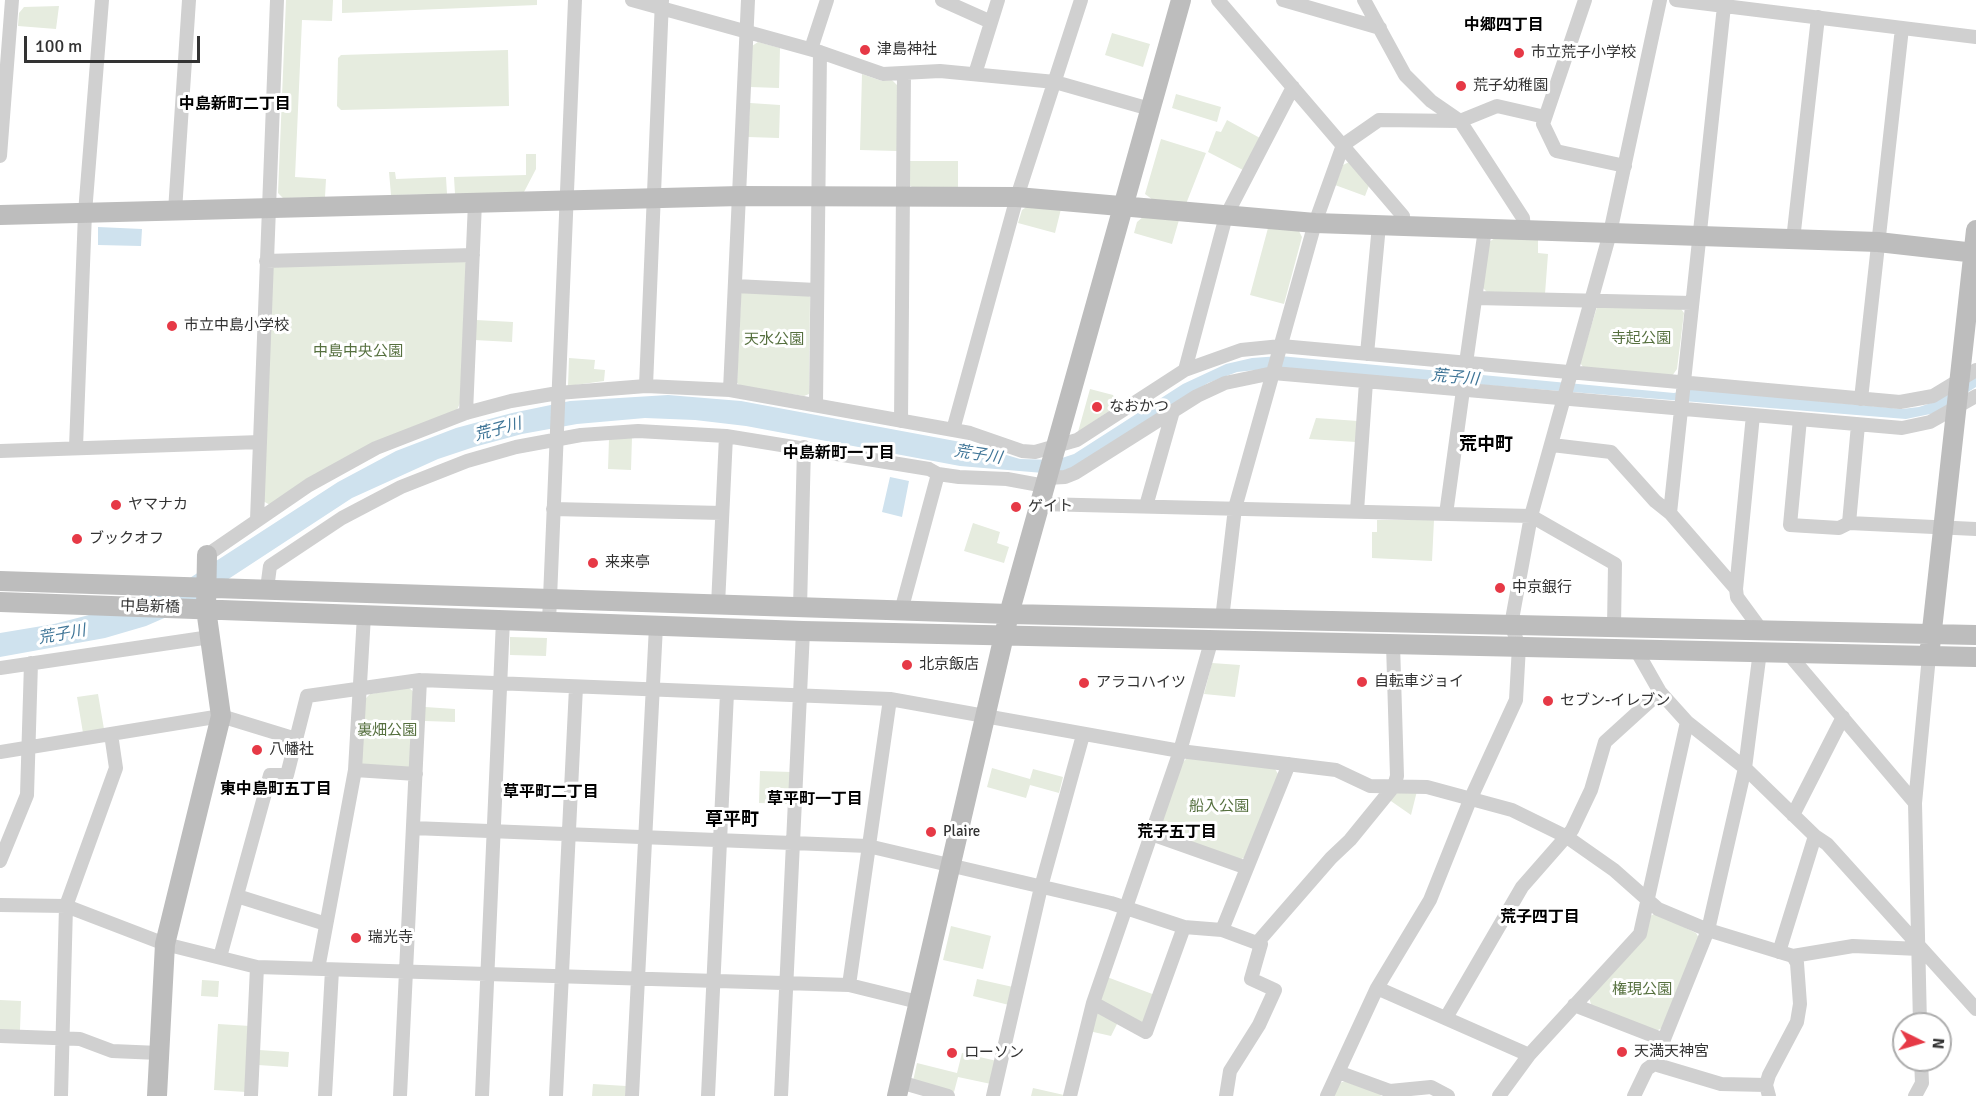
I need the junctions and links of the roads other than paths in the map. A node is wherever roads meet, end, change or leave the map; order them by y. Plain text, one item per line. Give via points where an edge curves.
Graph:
1 (12, 0) edge
2 (102, 0) edge
3 (189, 0) edge
4 (277, 0) edge
5 (575, 0) edge
6 (632, 0) edge
7 (748, 0) edge
8 (827, 0) edge
9 (942, 0) edge
10 (998, 0) edge
11 (1081, 0) edge
12 (1181, 0) edge
13 (1218, 0) edge
14 (1283, 0) edge
15 (1364, 0) edge
16 (1585, 0) edge
17 (1660, 0) edge
18 (1676, 0) edge
19 (662, 4) edge
20 (1724, 6) junction
21 (1818, 17) junction
22 (991, 22) junction
23 (1380, 28) junction
24 (1902, 28) junction
25 (746, 32) junction
26 (1976, 37) edge
27 (815, 51) junction
28 (904, 73) junction
29 (975, 74) junction
30 (1055, 82) junction
31 (1293, 87) junction
32 (1150, 109) junction
33 (1545, 117) junction
34 (1460, 121) junction
35 (1343, 145) junction
36 (0, 156) edge
37 (1625, 166) junction
38 (902, 195) junction
39 (740, 196) junction
40 (816, 196) junction
41 (1017, 197) junction
42 (653, 198) junction
43 (566, 200) junction
44 (475, 202) junction
45 (1123, 206) junction
46 (268, 208) junction
47 (175, 211) junction
48 (86, 213) junction
49 (0, 216) edge
50 (1226, 216) junction
51 (1315, 223) junction
52 (1379, 225) junction
53 (1403, 226) junction
54 (1485, 229) junction
55 (1524, 230) junction
56 (1976, 230) edge
57 (1610, 233) junction
58 (1699, 236) junction
59 (1793, 240) junction
60 (1878, 242) junction
61 (1975, 253) edge
62 (473, 255) junction
63 (266, 261) junction
64 (735, 285) junction
65 (816, 290) junction
66 (1476, 298) junction
67 (1592, 300) junction
68 (1692, 303) junction
69 (1280, 349) junction
70 (1367, 354) junction
71 (1466, 363) junction
72 (1185, 370) junction
73 (1274, 372) junction
74 (1571, 376) junction
75 (1965, 377) edge
76 (1366, 381) junction
77 (1684, 385) junction
78 (646, 387) junction
79 (730, 390) junction
80 (1463, 390) junction
81 (1976, 396) edge
82 (558, 397) junction
83 (1566, 397) junction
84 (1861, 399) junction
85 (816, 404) junction
86 (1957, 406) junction
87 (1681, 407) junction
88 (1173, 411) junction
89 (466, 413) junction
90 (1753, 415) junction
91 (1800, 419) junction
92 (901, 421) junction
93 (1858, 424) junction
94 (953, 430) junction
95 (726, 436) junction
96 (556, 437) junction
97 (260, 442) junction
98 (1552, 445) junction
99 (76, 447) junction
100 (804, 447) junction
101 (0, 451) edge
102 (1054, 452) junction
103 (938, 474) junction
104 (1044, 489) junction
105 (1146, 506) junction
106 (553, 508) junction
107 (1235, 508) junction
108 (1357, 512) junction
109 (722, 513) junction
110 (1670, 513) junction
111 (1446, 514) junction
112 (1531, 516) junction
113 (257, 520) junction
114 (1849, 524) junction
115 (1944, 528) junction
116 (1976, 529) edge
117 (207, 558) joint
118 (0, 581) edge
119 (267, 589) junction
120 (1736, 589) junction
121 (205, 599) junction
122 (550, 599) junction
123 (0, 602) edge
124 (718, 605) junction
125 (800, 608) junction
126 (901, 611) junction
127 (1009, 614) junction
128 (364, 615) junction
129 (1222, 619) junction
130 (503, 620) junction
131 (549, 622) junction
132 (1511, 625) junction
133 (656, 626) junction
134 (1614, 627) junction
135 (803, 631) junction
136 (1762, 631) junction
137 (1932, 634) junction
138 (1004, 635) junction
139 (1976, 635) edge
140 (210, 637) junction
141 (1211, 642) junction
142 (1393, 644) junction
143 (1519, 646) junction
144 (1635, 648) junction
145 (1760, 651) junction
146 (1787, 652) junction
147 (1929, 656) junction
148 (1976, 657) edge
149 (31, 663) junction
150 (0, 668) edge
151 (420, 680) junction
152 (500, 684) junction
153 (576, 687) junction
154 (359, 688) junction
155 (653, 690) junction
156 (1660, 692) junction
157 (727, 693) junction
158 (800, 696) junction
159 (890, 699) junction
160 (221, 716) junction
161 (1843, 717) junction
162 (984, 718) junction
163 (1687, 722) junction
164 (111, 734) junction
165 (1083, 735) junction
166 (296, 738) junction
167 (28, 747) junction
168 (1180, 751) junction
169 (0, 752) edge
170 (1289, 764) junction
171 (1745, 768) junction
172 (354, 770) junction
173 (416, 774) junction
174 (1394, 786) junction
175 (1470, 800) junction
176 (1915, 803) junction
177 (1793, 815) junction
178 (413, 828) junction
179 (494, 831) junction
180 (569, 834) junction
181 (1151, 834) junction
182 (1815, 836) junction
183 (646, 837) junction
184 (1567, 837) junction
185 (720, 840) junction
186 (793, 843) junction
187 (868, 846) junction
188 (0, 861) edge
189 (950, 866) junction
190 (1247, 868) junction
191 (1041, 887) junction
192 (237, 896) junction
193 (1647, 902) junction
194 (0, 905) edge
195 (66, 906) junction
196 (1127, 908) junction
197 (326, 924) junction
198 (1184, 927) junction
199 (1222, 930) junction
200 (1708, 930) junction
201 (1257, 943) junction
202 (165, 944) junction
203 (1919, 947) junction
204 (1779, 952) junction
205 (1793, 956) junction
206 (220, 957) junction
207 (257, 967) junction
208 (325, 969) junction
209 (406, 972) junction
210 (488, 975) junction
211 (562, 977) junction
212 (638, 979) junction
213 (713, 981) junction
214 (787, 983) junction
215 (849, 985) junction
216 (1377, 988) junction
217 (918, 1002) junction
218 (1093, 1003) junction
219 (1575, 1005) junction
220 (1976, 1009) edge
221 (1920, 1012) edge
222 (1447, 1016) junction
223 (0, 1036) edge
224 (62, 1038) junction
225 (1664, 1040) junction
226 (159, 1053) junction
227 (1528, 1055) junction
228 (1654, 1064) junction
229 (1338, 1072) junction
230 (1922, 1072) edge
231 (899, 1089) edge
232 (1767, 1090) edge
233 (1389, 1094) edge
234 (1504, 1095) edge
235 (61, 1096) edge
236 (157, 1096) edge
237 (251, 1096) edge
238 (326, 1096) edge
239 (400, 1096) edge
240 (482, 1096) edge
241 (556, 1096) edge
242 (632, 1096) edge
243 (708, 1096) edge
244 (781, 1096) edge
245 (948, 1096) edge
246 (993, 1096) edge
247 (1070, 1096) edge
248 (1226, 1096) edge
249 (1327, 1096) edge
250 (1448, 1096) edge
251 (1634, 1096) edge
252 (1915, 1096) edge

1 - 36 street
2 - 48 street
3 - 47 street
4 - 46 street
5 - 43 street
6 - 19 street
7 - 25 street
8 - 27 street
9 - 22 street
10 - 22 street
11 - 30 street
12 - 32 street
13 - 31 street
14 - 23 street
15 - 23 street
16 - 33 street
17 - 37 street
18 - 20 street
19 - 25 street
19 - 42 street
20 - 21 street
20 - 58 street
21 - 24 street
21 - 59 street
22 - 29 street
23 - 34 street via 1405,75 1431,101
24 - 26 street
24 - 60 street
25 - 27 street
25 - 39 street
27 - 28 street via 883,74
27 - 40 street
28 - 29 street
28 - 38 street
29 - 30 street
30 - 32 street
30 - 41 street
31 - 35 street
31 - 50 street
32 - 45 street
33 - 34 street via 1497,106
33 - 37 street via 1544,124 1556,151
34 - 35 street via 1379,120
34 - 55 street via 1523,218
35 - 51 street
35 - 53 street via 1403,216
37 - 57 street
38 - 40 street
38 - 41 street
38 - 92 street
39 - 40 street
39 - 42 street
39 - 64 street
40 - 65 street
41 - 45 street
41 - 94 street
42 - 43 street
42 - 78 street
43 - 44 street
43 - 82 street
44 - 46 street
44 - 62 street
45 - 50 street
45 - 102 street
46 - 47 street
46 - 63 street
47 - 48 street
48 - 49 street
48 - 99 street
50 - 51 street
50 - 72 street
51 - 52 street
51 - 69 street
52 - 53 street
52 - 70 street
53 - 54 street
54 - 55 street
54 - 66 street
55 - 57 street
56 - 61 street
57 - 58 street
57 - 67 street
58 - 59 street
58 - 68 street
59 - 60 street
60 - 61 street
60 - 84 street
61 - 75 street
62 - 63 street
62 - 89 street
63 - 97 street
64 - 65 street
64 - 79 street
65 - 85 street
66 - 67 street
66 - 71 street
67 - 68 street
67 - 74 street
68 - 77 street
69 - 70 street
69 - 72 street via 1241,350
69 - 73 street
70 - 71 street
71 - 74 street
72 - 102 street
73 - 76 street
73 - 88 street via 1225,383
73 - 107 street
74 - 77 street
74 - 83 street
75 - 84 street via 1933,396 1911,401
75 - 86 street
76 - 80 street
76 - 108 street
77 - 84 street
77 - 87 street
78 - 79 street
78 - 82 street
79 - 85 street
80 - 83 street
80 - 111 street
81 - 86 street
82 - 89 street via 511,401
82 - 96 street
83 - 87 street
83 - 98 street
85 - 92 street
86 - 93 street via 1920,426
86 - 115 street
87 - 90 street
87 - 110 street
88 - 104 street
88 - 105 street
89 - 113 street via 376,448 309,485
90 - 91 street
90 - 120 street
91 - 93 street
91 - 114 street via 1790,525 1839,528
92 - 94 street
93 - 114 street
94 - 102 street via 1022,452
95 - 96 street via 638,432
95 - 100 street
95 - 109 street
96 - 106 street
96 - 119 street via 477,458 401,486 342,518 270,566
97 - 99 street
97 - 113 street
98 - 110 street via 1611,452 1654,501
98 - 112 street
99 - 101 street
100 - 103 street via 929,469
100 - 125 street
102 - 104 street
103 - 104 street via 1007,479
103 - 126 street
104 - 105 street
104 - 127 street
105 - 107 street
106 - 109 street
106 - 122 street
107 - 108 street
107 - 129 street
108 - 111 street
109 - 124 street
110 - 120 street
111 - 112 street
112 - 132 street
112 - 134 street via 1615,564
113 - 117 street
114 - 115 street
115 - 116 street
115 - 137 street
117 - 121 street
118 - 121 street, 中島新橋 via 163,586
119 - 121 street
119 - 122 street
120 - 136 street via 1737,597
121 - 123 street, 中島新橋 via 112,606
121 - 128 street
121 - 140 street
122 - 124 street
122 - 131 street
124 - 125 street
125 - 126 street
126 - 127 street
127 - 129 street
127 - 138 street
128 - 130 street
128 - 154 street
129 - 132 street
130 - 131 street
130 - 152 street
131 - 133 street
132 - 134 street
132 - 143 street
133 - 135 street
133 - 155 street
134 - 136 street
135 - 138 street
135 - 158 street
136 - 137 street
137 - 139 street
137 - 147 street
138 - 141 street
138 - 162 street
140 - 149 street
140 - 160 street
141 - 142 street
141 - 168 street
142 - 143 street
142 - 174 street via 1394,732 1398,752
143 - 144 street
143 - 175 street via 1516,700
144 - 145 street
144 - 156 street
145 - 146 street
145 - 171 street
146 - 147 street
146 - 161 street
147 - 148 street
147 - 176 street
149 - 150 street
149 - 167 street
151 - 152 street
151 - 154 street
151 - 173 street
152 - 153 street
152 - 179 street
153 - 155 street
153 - 180 street
154 - 166 street via 307,696
154 - 172 street
155 - 157 street
155 - 183 street
156 - 163 street
156 - 184 street via 1605,742 1591,790
157 - 158 street
157 - 185 street
158 - 159 street
158 - 186 street
159 - 162 street
159 - 187 street
160 - 164 street
160 - 166 street
160 - 202 street
161 - 176 street
161 - 177 street
162 - 165 street
162 - 189 street
163 - 171 street
163 - 193 street
164 - 167 street
164 - 195 street via 116,768
165 - 168 street
165 - 191 street
166 - 192 street via 287,775 270,775
167 - 169 street
167 - 188 street via 27,795
168 - 170 street
168 - 181 street
170 - 174 street via 1336,770 1370,786
170 - 190 street
171 - 177 street
171 - 200 street
172 - 173 street
172 - 197 street
173 - 178 street
174 - 175 street via 1427,786
174 - 201 street
175 - 184 street via 1512,810
175 - 216 street via 1430,900
176 - 203 street
177 - 182 street
178 - 179 street
178 - 209 street
179 - 180 street
179 - 210 street
180 - 183 street
180 - 211 street
181 - 190 street
181 - 196 street
182 - 203 street via 1827,844
182 - 204 street
183 - 185 street
183 - 212 street
184 - 193 street via 1614,870
184 - 222 street via 1522,886
185 - 186 street
185 - 213 street
186 - 187 street
186 - 214 street
187 - 189 street
187 - 215 street
189 - 191 street
189 - 217 street
190 - 199 street
191 - 196 street
191 - 246 street
192 - 197 street
192 - 206 street
193 - 200 street
193 - 219 street via 1640,934
194 - 195 street
195 - 202 street
195 - 224 street
196 - 198 street
196 - 218 street
197 - 208 street
198 - 199 street
198 - 218 street via 1146,1032
199 - 201 street
200 - 204 street
200 - 225 street
201 - 248 street via 1261,944 1251,979 1275,990 1259,1025 1230,1071
202 - 206 street
202 - 226 street
203 - 205 street via 1854,946
203 - 220 street
203 - 221 street
204 - 205 street
205 - 232 street via 1800,1004 1797,1022
206 - 207 street
207 - 208 street
207 - 237 street
208 - 209 street
208 - 238 street
209 - 210 street
209 - 239 street
210 - 211 street
210 - 240 street
211 - 212 street
211 - 241 street
212 - 213 street
212 - 242 street
213 - 214 street
213 - 243 street
214 - 215 street
214 - 244 street
215 - 217 street
216 - 222 street
216 - 229 street
217 - 231 street
218 - 247 street
219 - 225 street
219 - 227 street
222 - 227 street
223 - 224 street
224 - 226 street via 80,1039 112,1051
224 - 235 street
225 - 228 street
226 - 236 street
227 - 234 street
228 - 232 street via 1721,1084
228 - 251 street via 1647,1069
229 - 233 street
229 - 249 street
230 - 252 street via 1922,1083
231 - 245 street
233 - 250 street via 1431,1087

